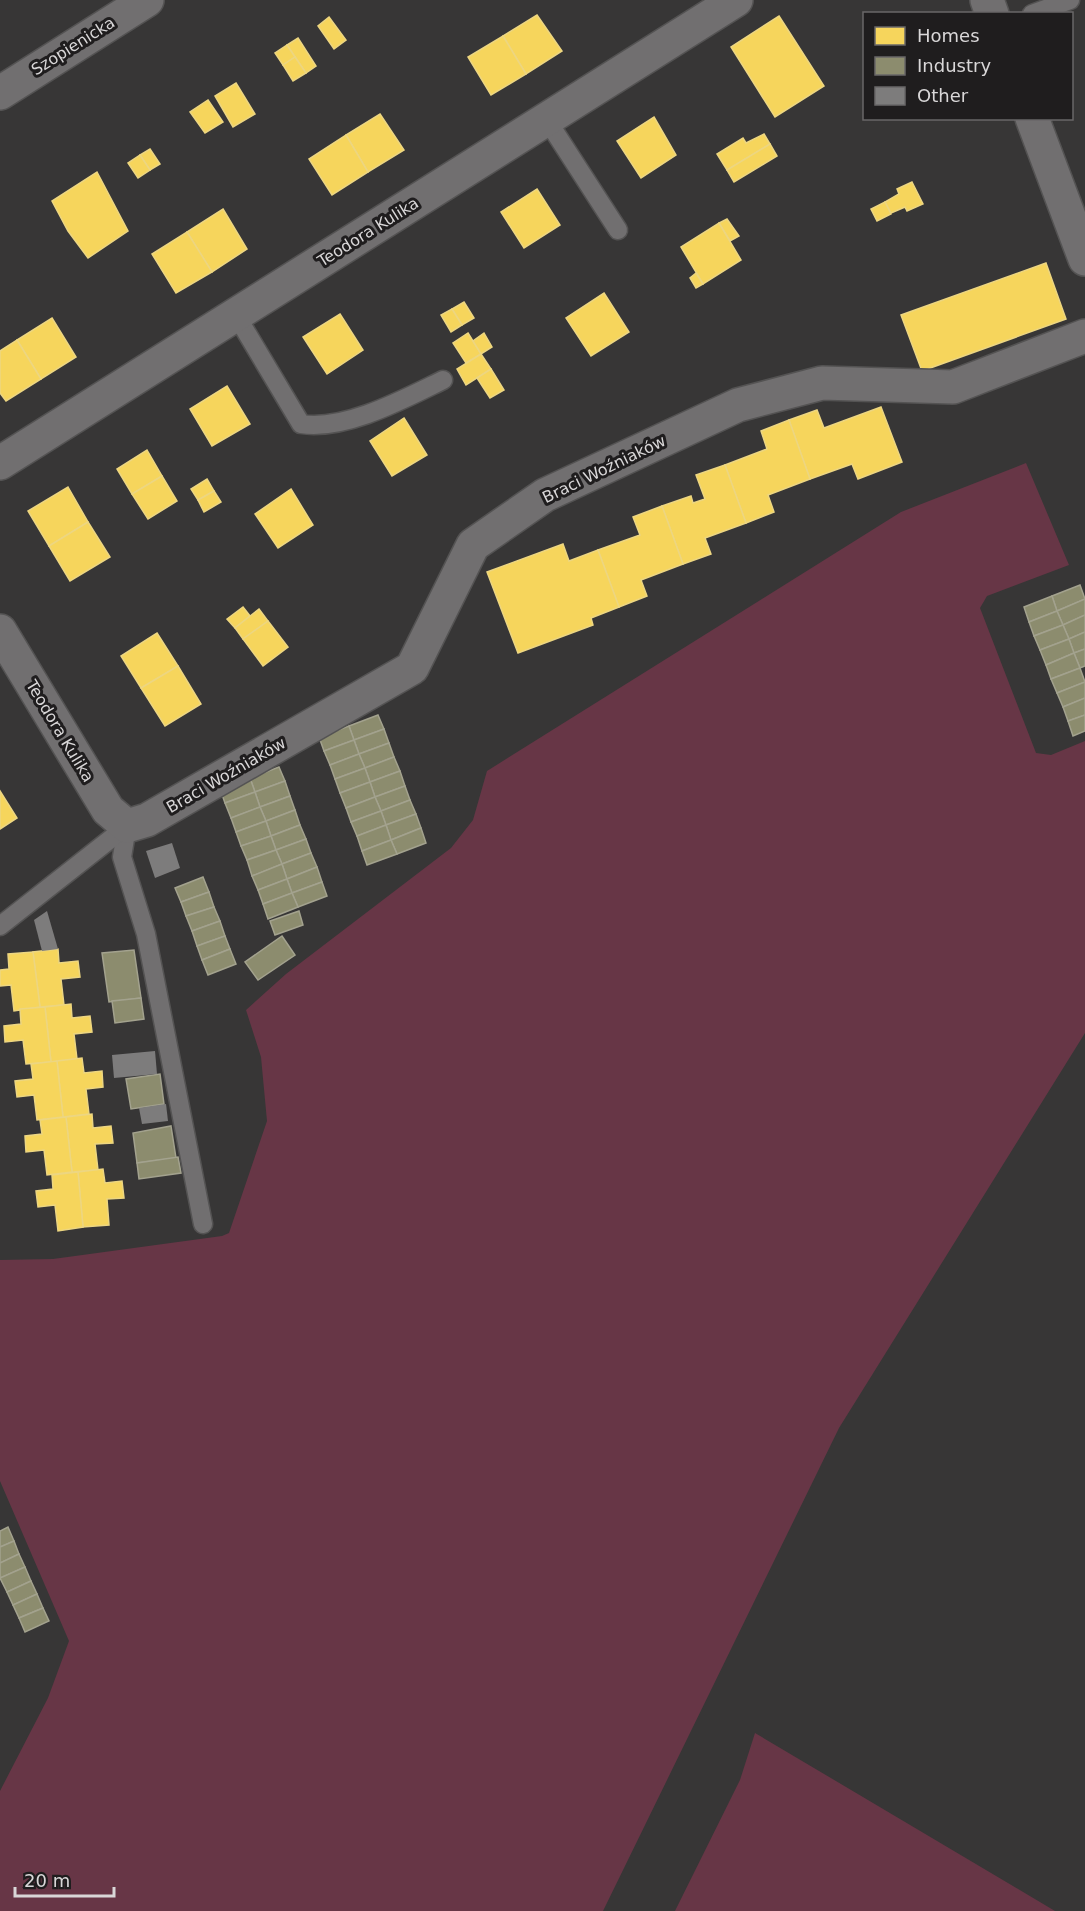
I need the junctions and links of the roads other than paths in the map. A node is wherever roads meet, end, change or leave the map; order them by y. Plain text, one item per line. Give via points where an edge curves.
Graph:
1 (147, 0) edge
2 (736, 0) edge
3 (1070, 0) edge
4 (1037, 12) edge
5 (0, 93) edge
6 (547, 120) junction
7 (1033, 120) edge
8 (1079, 223) edge
9 (618, 230) dead end
10 (1085, 259) edge
11 (236, 315) junction
12 (1085, 336) edge
13 (443, 380) dead end
14 (0, 463) edge
15 (0, 631) edge
16 (126, 826) junction
17 (0, 926) edge
18 (203, 1224) dead end

1 - 5 street, Szopienicka
2 - 6 street, Teodora Kulika
3 - 4 lane
6 - 9 lane
6 - 11 street, Teodora Kulika
7 - 8 street
8 - 10 street
11 - 13 lane via 302,424 331,424 397,402
11 - 14 street, Teodora Kulika
12 - 16 street, Braci Woźniaków via 953,387 822,383 738,405 545,495 473,545 412,668 147,820
15 - 16 street, Teodora Kulika via 108,810
16 - 17 lane
16 - 18 lane via 122,857 146,934

